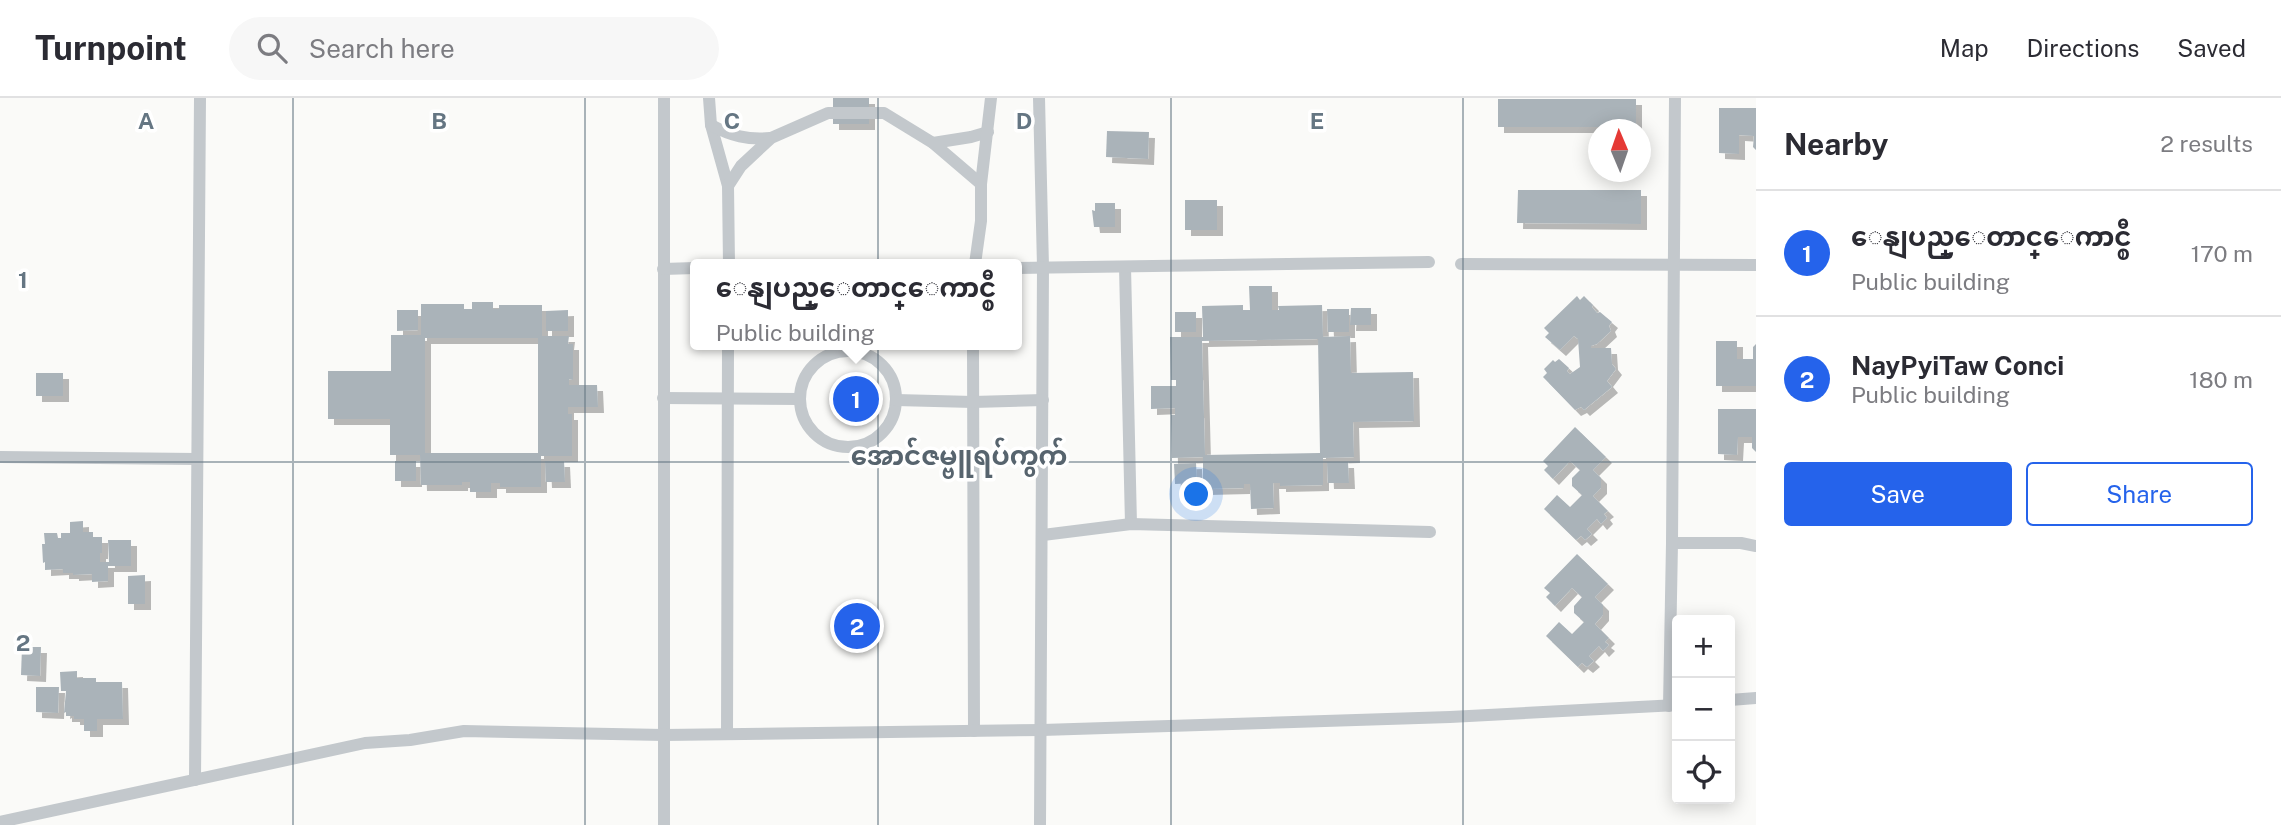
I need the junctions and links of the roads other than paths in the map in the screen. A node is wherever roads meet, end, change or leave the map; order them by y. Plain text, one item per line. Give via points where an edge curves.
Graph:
1 (200, 98) edge
2 (664, 98) edge
3 (709, 98) edge
4 (991, 98) edge
5 (1039, 98) edge
6 (1675, 98) edge
7 (710, 125) junction
8 (988, 132) junction
9 (771, 138) junction
10 (933, 143) junction
11 (981, 184) junction
12 (728, 186) junction
13 (729, 259) edge
14 (976, 259) edge
15 (1429, 262) dead end
16 (1461, 264) dead end
17 (1674, 264) junction
18 (1756, 265) edge
19 (1043, 267) junction
20 (1125, 267) junction
21 (690, 268) edge
22 (1022, 268) edge
23 (663, 270) junction
24 (729, 350) edge
25 (974, 350) edge
26 (663, 398) junction
27 (728, 398) junction
28 (800, 399) junction
29 (896, 400) junction
30 (1043, 400) junction
31 (973, 402) junction
32 (0, 457) edge
33 (196, 459) junction
34 (1130, 524) junction
35 (1430, 532) dead end
36 (1043, 536) junction
37 (1672, 543) junction
38 (1756, 546) edge
39 (1673, 678) edge
40 (1756, 698) edge
41 (1735, 700) edge
42 (1672, 706) edge
43 (1042, 730) junction
44 (974, 731) junction
45 (727, 734) junction
46 (664, 735) junction
47 (195, 780) junction
48 (0, 822) edge
49 (664, 825) edge
50 (1040, 825) edge

1 - 33 street
2 - 23 street
3 - 7 street
4 - 8 street
5 - 19 street
6 - 17 street
7 - 9 street via 727,134
7 - 12 street
8 - 10 street
8 - 11 street
9 - 10 street via 828,113 884,113
9 - 12 street via 741,166
10 - 11 street
11 - 14 street
12 - 13 street
15 - 20 street
16 - 17 street
17 - 18 street
17 - 37 street
19 - 20 street
19 - 22 street
19 - 30 street
20 - 34 street
21 - 23 street
23 - 26 street
24 - 27 street
25 - 31 street
26 - 27 street
26 - 46 street
27 - 28 street
27 - 45 street
28 - 29 street via 811,430 836,446 853,447 883,433
28 - 29 street via 802,384 823,358 857,352 886,369
29 - 31 street
30 - 31 street
30 - 36 street
31 - 44 street
32 - 33 street
33 - 47 street
34 - 35 street
34 - 36 street
36 - 43 street
37 - 38 street
37 - 39 street
40 - 41 street
42 - 43 street
43 - 44 street
43 - 50 street
44 - 45 street
45 - 46 street
46 - 47 street via 464,731 365,743
46 - 49 street
47 - 48 street

